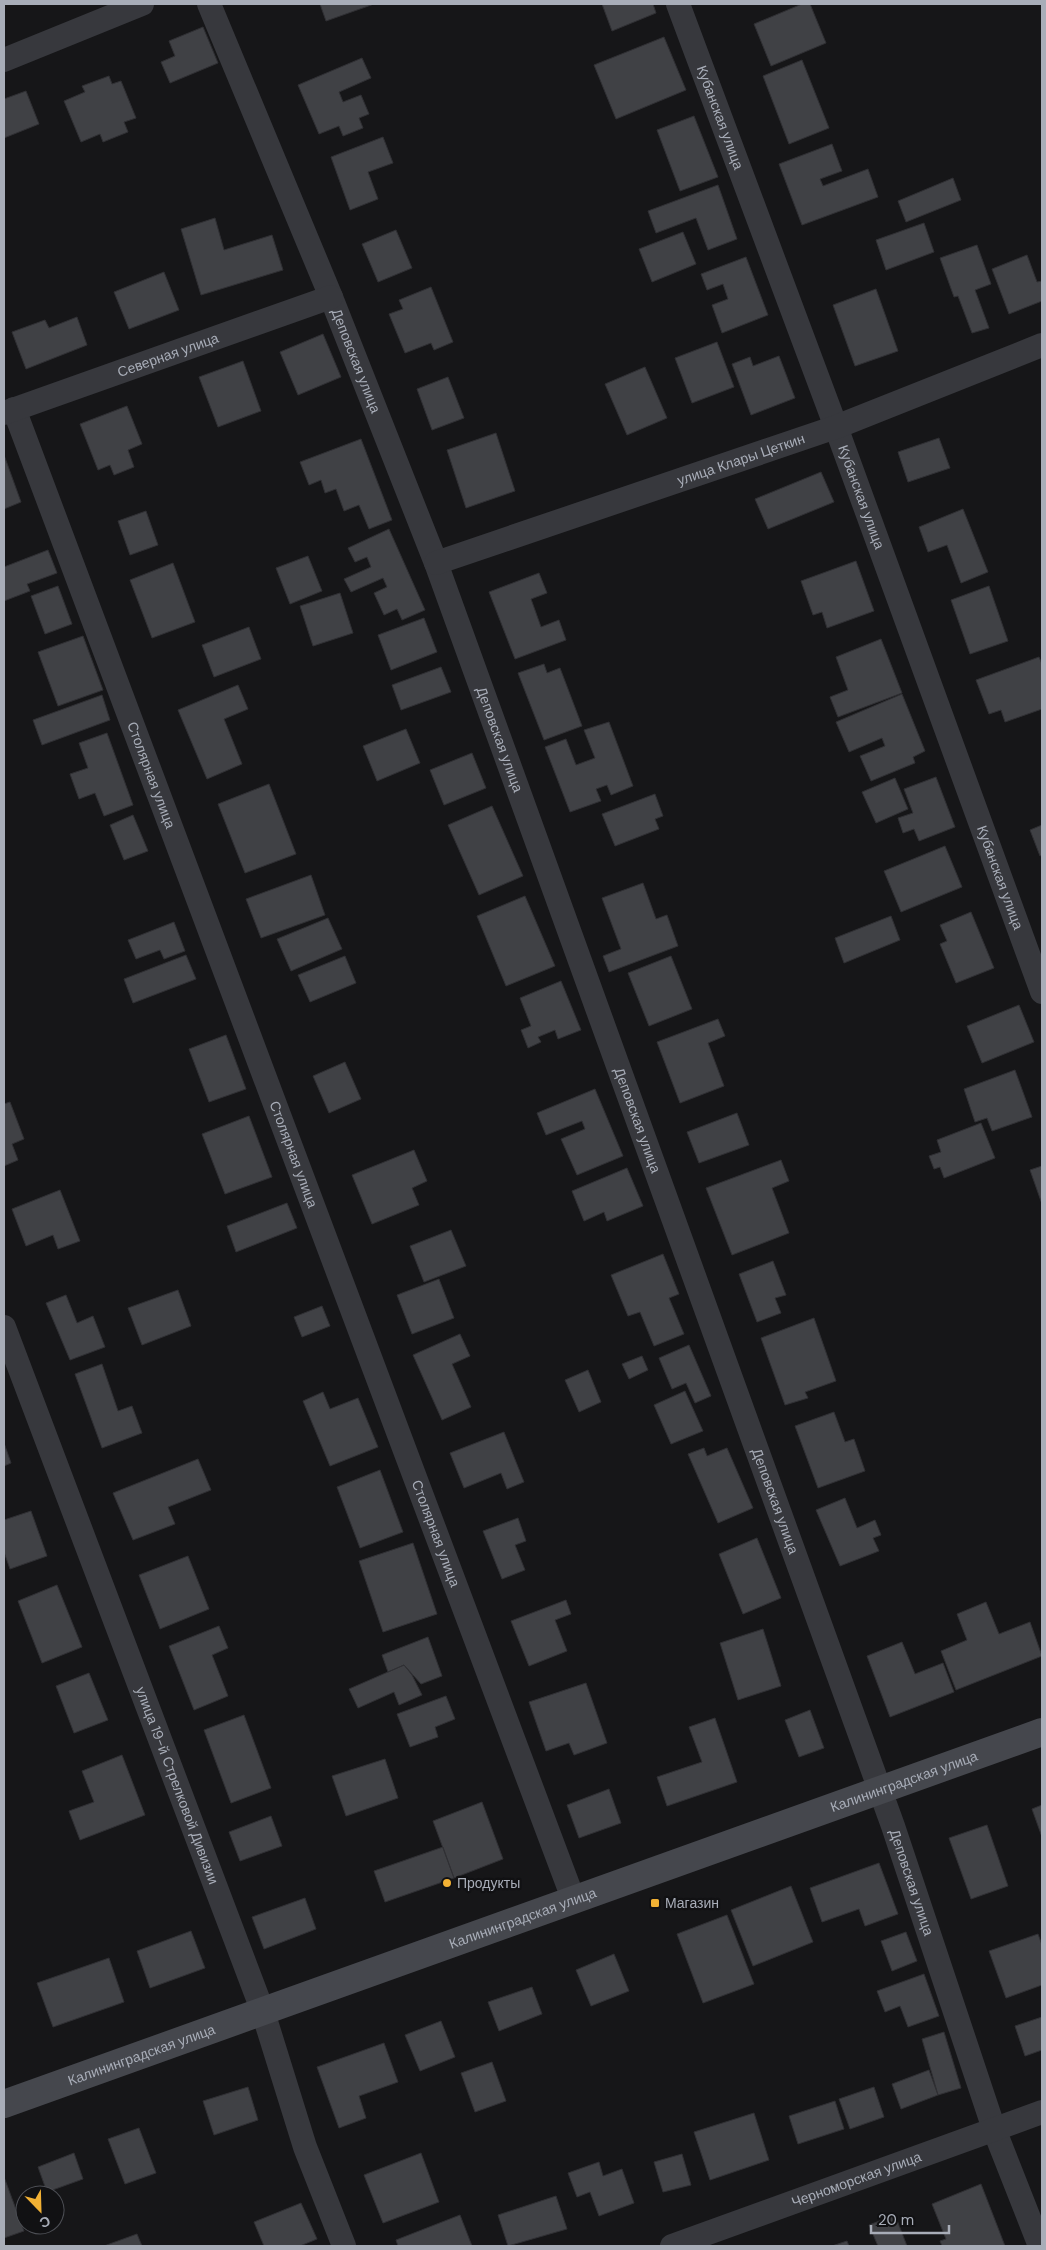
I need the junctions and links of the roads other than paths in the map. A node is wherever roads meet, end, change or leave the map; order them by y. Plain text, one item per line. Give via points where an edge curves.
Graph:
1 (142, 4) edge
2 (209, 4) edge
3 (678, 4) edge
4 (4, 60) edge
5 (331, 297) junction
6 (1042, 345) edge
7 (9, 411) edge
8 (836, 427) junction
9 (436, 563) junction
10 (1042, 992) edge
11 (4, 1327) edge
12 (1042, 1732) edge
13 (880, 1790) junction
14 (574, 1901) junction
15 (263, 2012) junction
16 (4, 2104) edge
17 (1042, 2112) edge
18 (994, 2129) junction
19 (344, 2246) edge
20 (672, 2246) edge
21 (1040, 2246) edge

1 - 4 street
2 - 5 street, Деповская улица
3 - 8 street, Кубанская улица
5 - 7 street, Северная улица
5 - 9 street, Деповская улица
6 - 8 street, улица Клары Цеткин
7 - 14 street, Столярная улица
8 - 9 street, улица Клары Цеткин
8 - 10 street, Кубанская улица
9 - 13 street, Деповская улица
11 - 15 street, улица 19-й Стрелковой Дивизии
12 - 13 main road, Калининградская улица
13 - 14 main road, Калининградская улица
13 - 18 street, Деповская улица
14 - 15 main road, Калининградская улица
15 - 16 main road, Калининградская улица
15 - 19 street, улица 19-й Стрелковой Дивизии via 305,2147
17 - 18 street, Черноморская улица
18 - 20 street, Черноморская улица
18 - 21 street, Деповская улица

